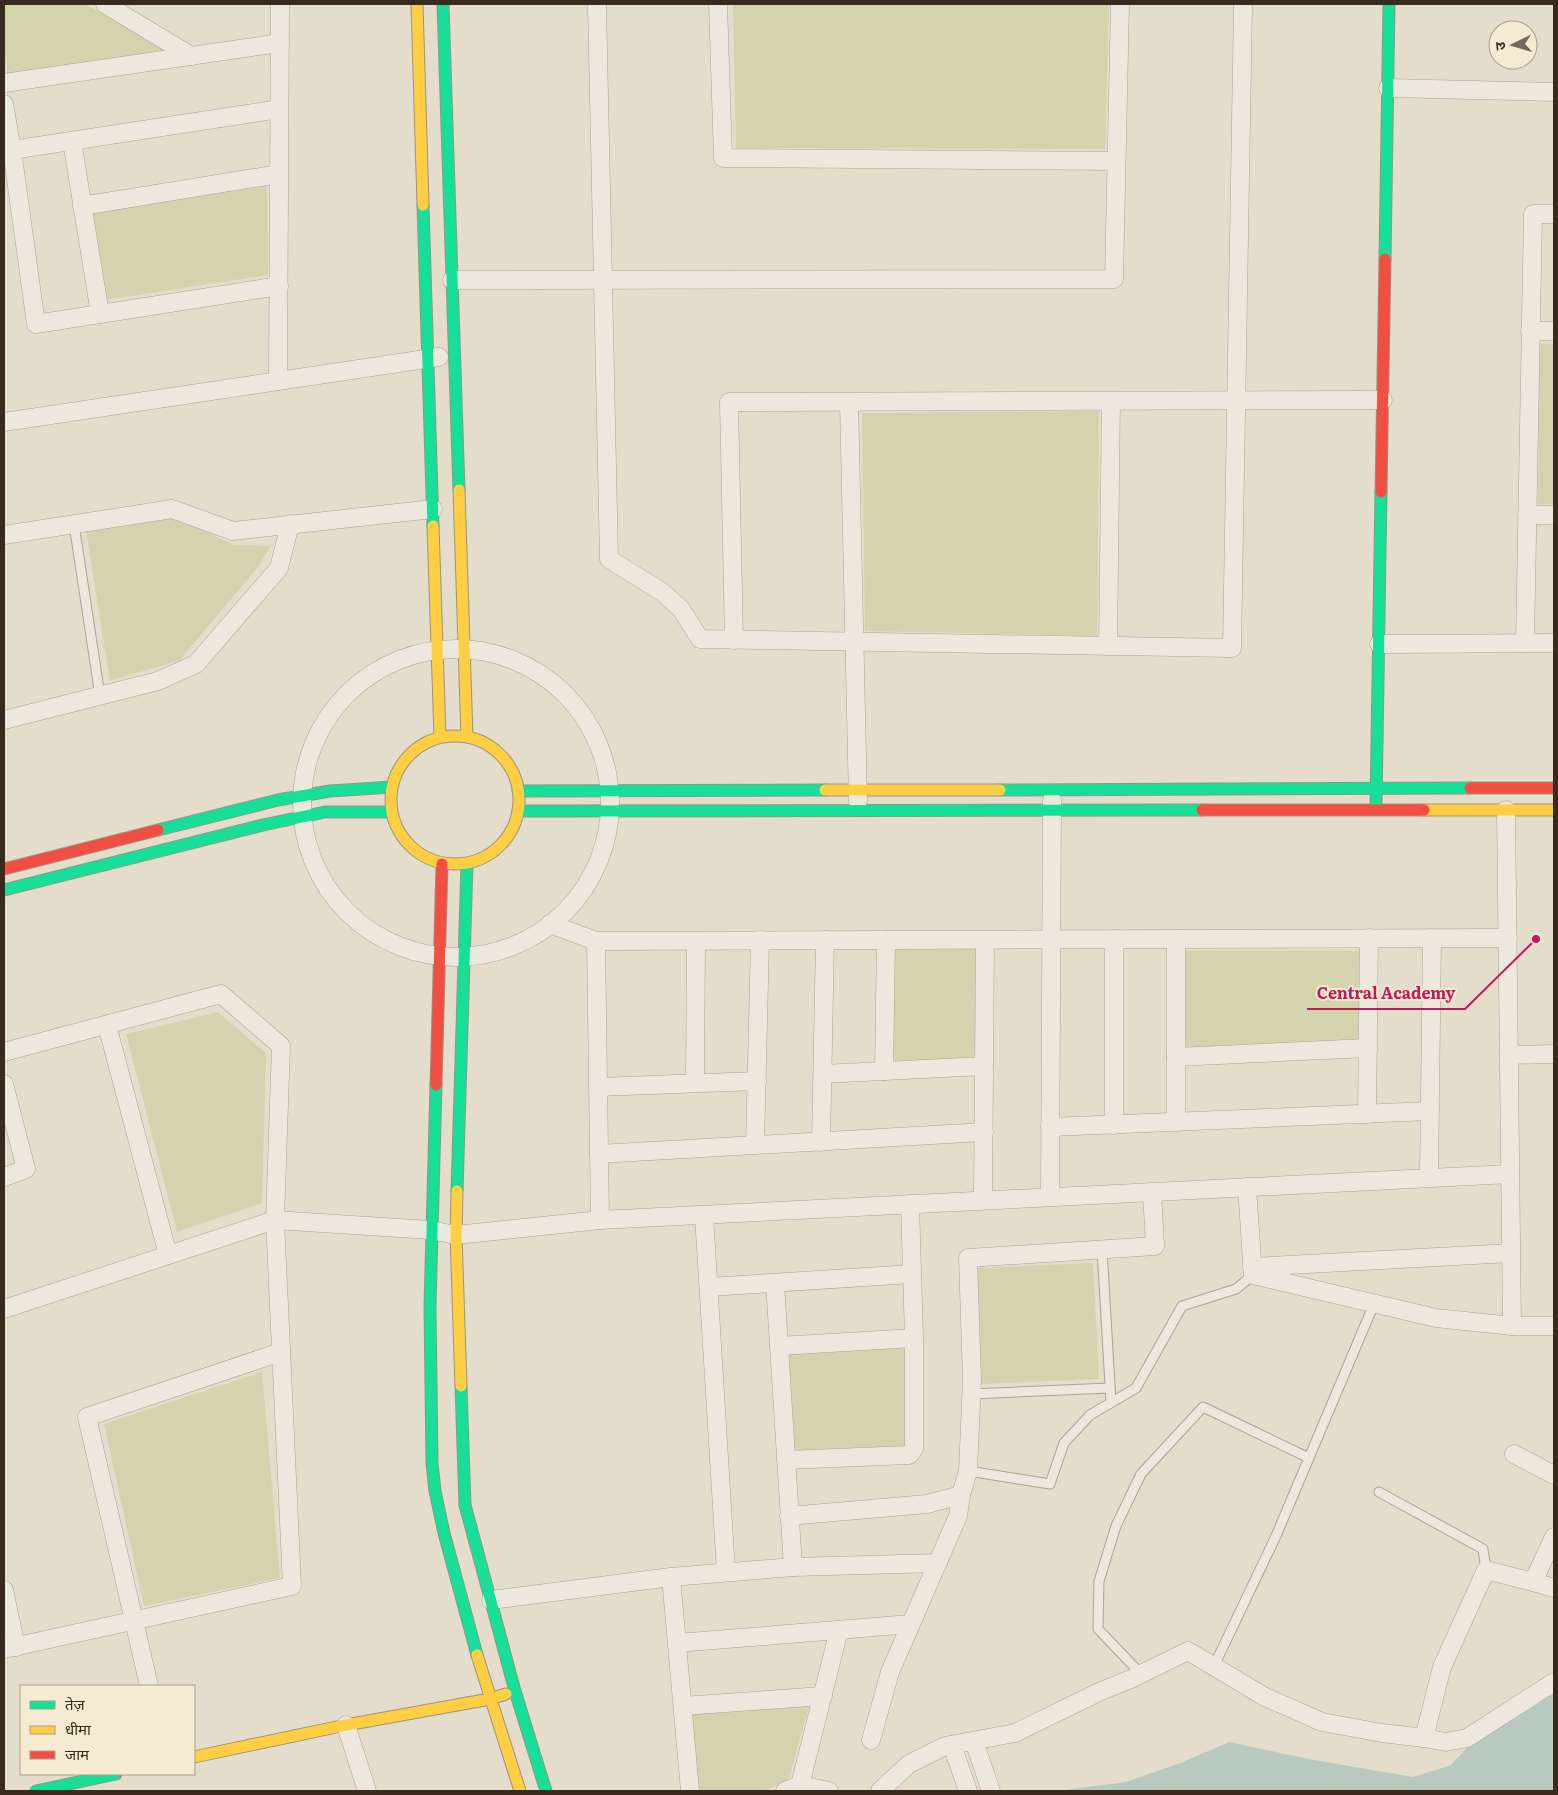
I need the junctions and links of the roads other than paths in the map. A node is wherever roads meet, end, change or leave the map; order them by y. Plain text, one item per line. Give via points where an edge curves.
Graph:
1 (105, 4) edge
2 (280, 4) edge
3 (417, 4) edge
4 (443, 4) edge
5 (597, 4) edge
6 (718, 4) edge
7 (1120, 4) edge
8 (1243, 4) edge
9 (1389, 4) edge
10 (280, 43) junction
11 (191, 56) junction
12 (4, 83) edge
13 (1388, 88) junction
14 (1554, 92) edge
15 (4, 104) edge
16 (279, 109) junction
17 (72, 141) junction
18 (12, 150) junction
19 (1116, 161) junction
20 (279, 174) junction
21 (82, 206) junction
22 (1554, 214) edge
23 (603, 279) junction
24 (452, 280) junction
25 (279, 286) junction
26 (100, 314) junction
27 (1530, 331) junction
28 (1554, 331) edge
29 (455, 355) junction
30 (428, 359) junction
31 (278, 381) junction
32 (1382, 400) junction
33 (1111, 401) junction
34 (1236, 401) junction
35 (849, 402) junction
36 (4, 422) edge
37 (433, 509) junction
38 (1527, 515) junction
39 (1554, 515) edge
40 (74, 524) junction
41 (290, 524) junction
42 (4, 535) edge
43 (734, 640) junction
44 (854, 642) junction
45 (1554, 643) edge
46 (1379, 644) junction
47 (1525, 644) junction
48 (1108, 646) junction
49 (465, 649) junction
50 (437, 650) junction
51 (100, 696) junction
52 (4, 720) edge
53 (440, 737) junction
54 (467, 737) junction
55 (392, 787) junction
56 (1554, 788) edge
57 (610, 790) junction
58 (858, 790) junction
59 (1052, 790) junction
60 (1376, 790) junction
61 (518, 791) junction
62 (302, 796) junction
63 (858, 810) junction
64 (1052, 810) junction
65 (1376, 810) junction
66 (1506, 810) junction
67 (1554, 810) edge
68 (518, 811) junction
69 (610, 811) junction
70 (391, 812) junction
71 (302, 817) junction
72 (442, 864) junction
73 (467, 864) junction
74 (4, 869) edge
75 (4, 890) edge
76 (550, 924) junction
77 (1369, 938) junction
78 (1432, 938) junction
79 (1508, 938) junction
80 (1114, 939) junction
81 (1176, 939) junction
82 (760, 940) junction
83 (825, 940) junction
84 (886, 940) junction
85 (985, 940) junction
86 (1051, 940) junction
87 (596, 941) junction
88 (696, 941) junction
89 (442, 958) junction
90 (465, 962) junction
91 (107, 1025) junction
92 (1368, 1048) junction
93 (4, 1052) edge
94 (1554, 1054) edge
95 (1509, 1055) junction
96 (1176, 1057) junction
97 (984, 1066) junction
98 (884, 1071) junction
99 (823, 1074) junction
100 (757, 1081) junction
101 (695, 1083) junction
102 (4, 1084) edge
103 (598, 1087) junction
104 (1430, 1111) junction
105 (1367, 1114) junction
106 (1176, 1122) junction
107 (1114, 1125) junction
108 (1050, 1127) junction
109 (984, 1132) junction
110 (821, 1142) junction
111 (756, 1145) junction
112 (599, 1154) junction
113 (1510, 1174) junction
114 (4, 1177) edge
115 (1429, 1178) junction
116 (1247, 1187) junction
117 (1152, 1192) junction
118 (1050, 1197) junction
119 (983, 1200) junction
120 (910, 1204) junction
121 (704, 1215) junction
122 (275, 1220) junction
123 (600, 1220) junction
124 (430, 1230) junction
125 (456, 1234) junction
126 (1102, 1250) junction
127 (1511, 1252) junction
128 (168, 1255) junction
129 (1253, 1271) junction
130 (912, 1274) junction
131 (775, 1283) junction
132 (708, 1287) junction
133 (1374, 1304) junction
134 (4, 1310) edge
135 (1512, 1326) junction
136 (1554, 1326) edge
137 (914, 1338) junction
138 (779, 1346) junction
139 (282, 1352) junction
140 (1110, 1388) junction
141 (971, 1394) junction
142 (1111, 1402) junction
143 (1514, 1454) dead end
144 (1309, 1458) junction
145 (786, 1460) junction
146 (968, 1471) junction
147 (1554, 1475) edge
148 (1379, 1492) dead end
149 (961, 1495) junction
150 (789, 1516) junction
151 (1554, 1537) edge
152 (938, 1563) junction
153 (793, 1567) junction
154 (1486, 1570) junction
155 (726, 1572) junction
156 (671, 1576) junction
157 (1533, 1582) junction
158 (1554, 1588) edge
159 (4, 1590) edge
160 (491, 1600) junction
161 (134, 1620) junction
162 (911, 1624) junction
163 (839, 1630) junction
164 (677, 1643) junction
165 (10, 1648) edge
166 (1214, 1666) junction
167 (1141, 1674) junction
168 (1554, 1682) edge
169 (149, 1685) edge
170 (515, 1691) junction
171 (823, 1696) junction
172 (490, 1699) junction
173 (683, 1706) junction
174 (346, 1725) junction
175 (1424, 1738) junction
176 (872, 1740) dead end
177 (974, 1740) junction
178 (952, 1745) junction
179 (195, 1757) edge
180 (111, 1775) edge
181 (793, 1788) edge
182 (36, 1791) edge
183 (367, 1791) edge
184 (520, 1791) edge
185 (546, 1791) edge
186 (690, 1791) edge
187 (829, 1791) edge
188 (880, 1791) edge
189 (968, 1791) edge
190 (991, 1791) edge

1 - 11 street
2 - 10 street
3 - 30 street
4 - 24 street
5 - 23 street
6 - 19 street via 723,158
7 - 19 street
8 - 34 street
9 - 13 street
10 - 11 street
10 - 16 street
11 - 12 street
13 - 14 street
13 - 32 street
15 - 18 street
16 - 17 street
16 - 20 street
17 - 18 street
17 - 21 street
18 - 26 street via 36,324
19 - 23 street via 1114,279
20 - 21 street
20 - 25 street
21 - 26 street
22 - 27 street via 1533,214
23 - 24 street
23 - 43 street via 609,559 662,592 681,609 700,640
24 - 29 street
25 - 26 street
25 - 31 street
27 - 28 street
27 - 38 street
29 - 30 street
29 - 49 street
30 - 31 street
30 - 37 street
31 - 36 street
32 - 34 street
32 - 46 street
33 - 34 street
33 - 35 street
33 - 48 street
34 - 48 street via 1232,648
35 - 43 street via 729,402
35 - 44 street
37 - 41 street
37 - 50 street
38 - 39 street
38 - 47 street
40 - 41 street via 172,509 232,531
40 - 42 street
40 - 51 lane
41 - 51 street via 279,568 196,664 158,681
43 - 44 street
44 - 48 street
44 - 58 street
45 - 47 street
46 - 47 street
46 - 60 street
49 - 50 street
49 - 54 street
49 - 57 street via 505,656 548,680 579,710 600,748
50 - 53 street
50 - 62 street via 398,660 370,675 348,693 322,726 308,759
51 - 52 street
53 - 54 street
53 - 55 street via 428,741 408,756 396,772
54 - 61 street via 479,740 499,754 514,776
55 - 62 street
55 - 70 street
56 - 60 street
57 - 58 street
57 - 61 street
57 - 69 street
58 - 59 street
58 - 63 street
59 - 60 street
59 - 64 street
60 - 65 street
61 - 68 street
62 - 71 street
62 - 74 street
63 - 64 street
63 - 69 street
64 - 65 street
64 - 86 street
65 - 66 street
66 - 67 street
66 - 79 street
68 - 69 street
68 - 73 street via 515,823 501,845 483,858
69 - 76 street via 604,848 589,881 564,914
70 - 71 street via 325,812
70 - 72 street via 395,825 410,846
71 - 75 street
71 - 89 street via 306,842 319,874 343,908 380,938
72 - 73 street
72 - 89 street
73 - 90 street
76 - 87 street
76 - 90 street via 523,943
77 - 78 street
77 - 81 street
77 - 92 street
78 - 79 street
78 - 104 street
79 - 95 street
80 - 81 street
80 - 86 street
80 - 107 street
81 - 96 street
82 - 83 street
82 - 88 street
82 - 100 street
83 - 84 street
83 - 99 street
84 - 85 street
84 - 98 street
85 - 86 street
85 - 97 street
86 - 108 street
87 - 88 street
87 - 103 street
88 - 101 street
89 - 90 street
89 - 124 street
90 - 125 street
91 - 93 street
91 - 122 street via 221,994 281,1046
91 - 128 street
92 - 96 street
92 - 105 street
94 - 95 street
95 - 113 street
96 - 106 street
97 - 98 street
97 - 109 street
98 - 99 street
99 - 110 street
100 - 101 street
100 - 111 street
101 - 103 street
102 - 114 street via 26,1170
103 - 112 street
104 - 105 street
104 - 115 street
105 - 106 street
106 - 107 street
107 - 108 street
108 - 118 street
109 - 110 street
109 - 119 street
110 - 111 street
111 - 112 street
112 - 123 street
113 - 115 street
113 - 127 street
115 - 116 street
116 - 117 street
116 - 129 street
117 - 118 street
117 - 126 street via 1155,1246
118 - 119 street
119 - 120 street
120 - 121 street
120 - 130 street
121 - 123 street
121 - 132 street
122 - 124 street
122 - 128 street
122 - 139 street
123 - 125 street
124 - 125 street
124 - 172 street via 432,1464 442,1526
125 - 160 street via 465,1505
126 - 140 lane
126 - 141 street via 968,1258
127 - 129 street
127 - 135 street
128 - 134 street
129 - 133 street
129 - 142 lane via 1236,1289 1182,1306 1136,1388
130 - 131 street
130 - 137 street
131 - 132 street
131 - 138 street
132 - 155 street
133 - 135 street via 1436,1318
133 - 144 lane
135 - 136 street
137 - 138 street
137 - 145 street via 914,1449 909,1455
138 - 145 street
139 - 161 street via 292,1586
139 - 161 street via 87,1417
140 - 141 lane
140 - 142 lane
141 - 146 street
142 - 146 lane via 1090,1414 1064,1443 1050,1484
143 - 147 street
144 - 166 lane
144 - 167 lane via 1203,1407 1141,1474 1116,1526 1099,1581 1098,1629
145 - 150 street
146 - 149 street
148 - 154 lane via 1483,1549
149 - 150 street via 927,1504
149 - 152 street via 958,1516
150 - 153 street
151 - 157 street
152 - 153 street
152 - 162 street
153 - 155 street
154 - 157 street
154 - 175 street via 1442,1667
155 - 156 street
156 - 160 street
156 - 164 street
157 - 158 street
159 - 165 street
160 - 170 street
161 - 165 street
161 - 169 street
162 - 163 street
162 - 176 street via 890,1672
163 - 164 street
163 - 171 street
164 - 173 street
166 - 167 street via 1188,1651
166 - 175 street via 1265,1697 1322,1722
167 - 177 street via 1015,1733
168 - 175 street via 1467,1738 1446,1742
170 - 172 street
170 - 185 street
171 - 173 street
171 - 181 street
172 - 174 street
172 - 184 street
173 - 186 street
174 - 179 street
174 - 183 street
177 - 178 street
177 - 190 street
178 - 188 street via 909,1764
178 - 189 street
180 - 182 street
181 - 187 street

